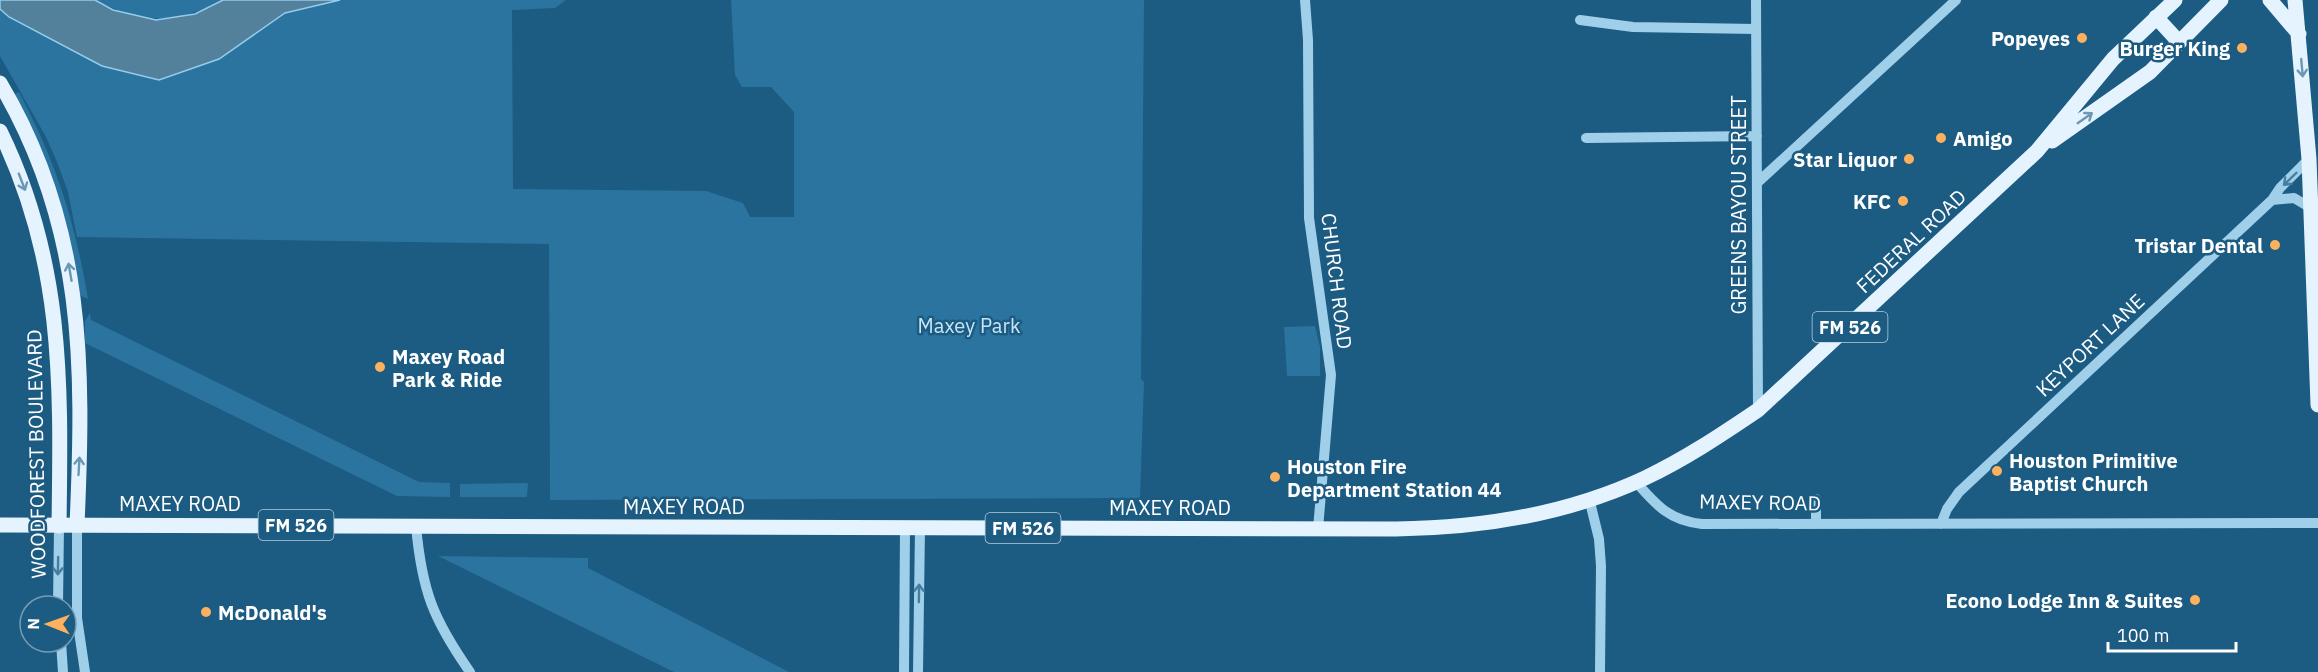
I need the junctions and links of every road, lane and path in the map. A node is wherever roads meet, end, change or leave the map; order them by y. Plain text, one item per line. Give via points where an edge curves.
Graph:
1 (1305, 0) edge
2 (1756, 0) edge
3 (1956, 0) edge
4 (2175, 0) edge
5 (2221, 0) edge
6 (2270, 0) edge
7 (2297, 4) edge
8 (2156, 17) junction
9 (1580, 20) dead end
10 (1756, 29) junction
11 (2299, 34) junction
12 (2179, 42) junction
13 (0, 83) edge
14 (2091, 86) junction
15 (2106, 104) junction
16 (6, 110) edge
17 (0, 131) edge
18 (1757, 136) junction
19 (1586, 138) dead end
20 (2037, 151) junction
21 (2309, 159) junction
22 (1756, 183) junction
23 (2272, 200) junction
24 (2311, 208) junction
25 (76, 305) junction
26 (55, 308) junction
27 (81, 374) junction
28 (59, 375) junction
29 (2318, 405) edge
30 (1758, 410) junction
31 (1636, 482) junction
32 (1589, 498) junction
33 (1816, 500) dead end
34 (2318, 523) edge
35 (1816, 524) junction
36 (1941, 524) junction
37 (0, 525) edge
38 (77, 525) junction
39 (59, 526) junction
40 (416, 526) junction
41 (912, 528) junction
42 (1318, 529) junction
43 (58, 594) edge
44 (904, 629) junction
45 (918, 629) junction
46 (62, 654) edge
47 (63, 672) edge
48 (85, 672) edge
49 (470, 672) edge
50 (904, 672) edge
51 (918, 672) edge
52 (1600, 672) edge

1 - 42 street, CHURCH ROAD via 1309,218 1331,375
2 - 10 street, GREENS BAYOU STREET
3 - 22 street
4 - 8 main road, FEDERAL ROAD / FM 526
5 - 12 main road, FEDERAL ROAD / FM 526
6 - 11 main road
7 - 11 main road
8 - 12 main road
8 - 14 main road, FEDERAL ROAD / FM 526
9 - 10 street via 1634,27
10 - 18 street, GREENS BAYOU STREET
11 -> 21 main road
12 - 15 main road, FEDERAL ROAD / FM 526 via 2150,72
13 - 16 main road, WOODFOREST BOULEVARD
14 - 15 main road
14 - 20 main road, FEDERAL ROAD / FM 526
20 -> 15 main road, FEDERAL ROAD / FM 526
25 -> 16 main road, WOODFOREST BOULEVARD via 66,250 48,188
17 -> 26 main road, WOODFOREST BOULEVARD via 28,197
18 - 19 street
18 - 22 street, GREENS BAYOU STREET
20 - 30 main road, FEDERAL ROAD / FM 526
21 -> 23 street, KEYPORT LANE
21 - 24 main road
22 - 30 street, GREENS BAYOU STREET
23 - 24 street via 2294,198
23 - 36 street, KEYPORT LANE via 1959,492
24 - 29 main road
25 - 26 main road
25 - 27 main road, WOODFOREST BOULEVARD
26 - 28 main road, WOODFOREST BOULEVARD
27 - 28 main road
38 -> 27 main road, WOODFOREST BOULEVARD
28 - 39 main road, WOODFOREST BOULEVARD
30 - 31 main road, FEDERAL ROAD / FM 526 via 1710,443
31 - 32 main road, MAXEY ROAD / FM 526
31 - 35 street, MAXEY ROAD via 1666,513 1691,523
32 - 42 main road, MAXEY ROAD / FM 526 via 1503,520 1454,527
32 - 52 street via 1601,566
33 - 35 street
34 - 36 street, MAXEY ROAD
35 - 36 street, MAXEY ROAD
37 - 39 main road, MAXEY ROAD / FM 526
38 - 39 main road, MAXEY ROAD / FM 526
38 - 40 main road, MAXEY ROAD / FM 526
38 - 48 street, WOODFOREST BOULEVARD via 77,618
39 -> 43 street, WOODFOREST BOULEVARD
40 - 41 main road, MAXEY ROAD / FM 526
40 - 49 street via 420,564 432,611
41 - 42 main road, MAXEY ROAD / FM 526
41 - 44 street
45 -> 41 street
44 - 45 street
44 - 50 street
45 - 51 street
46 - 47 street

